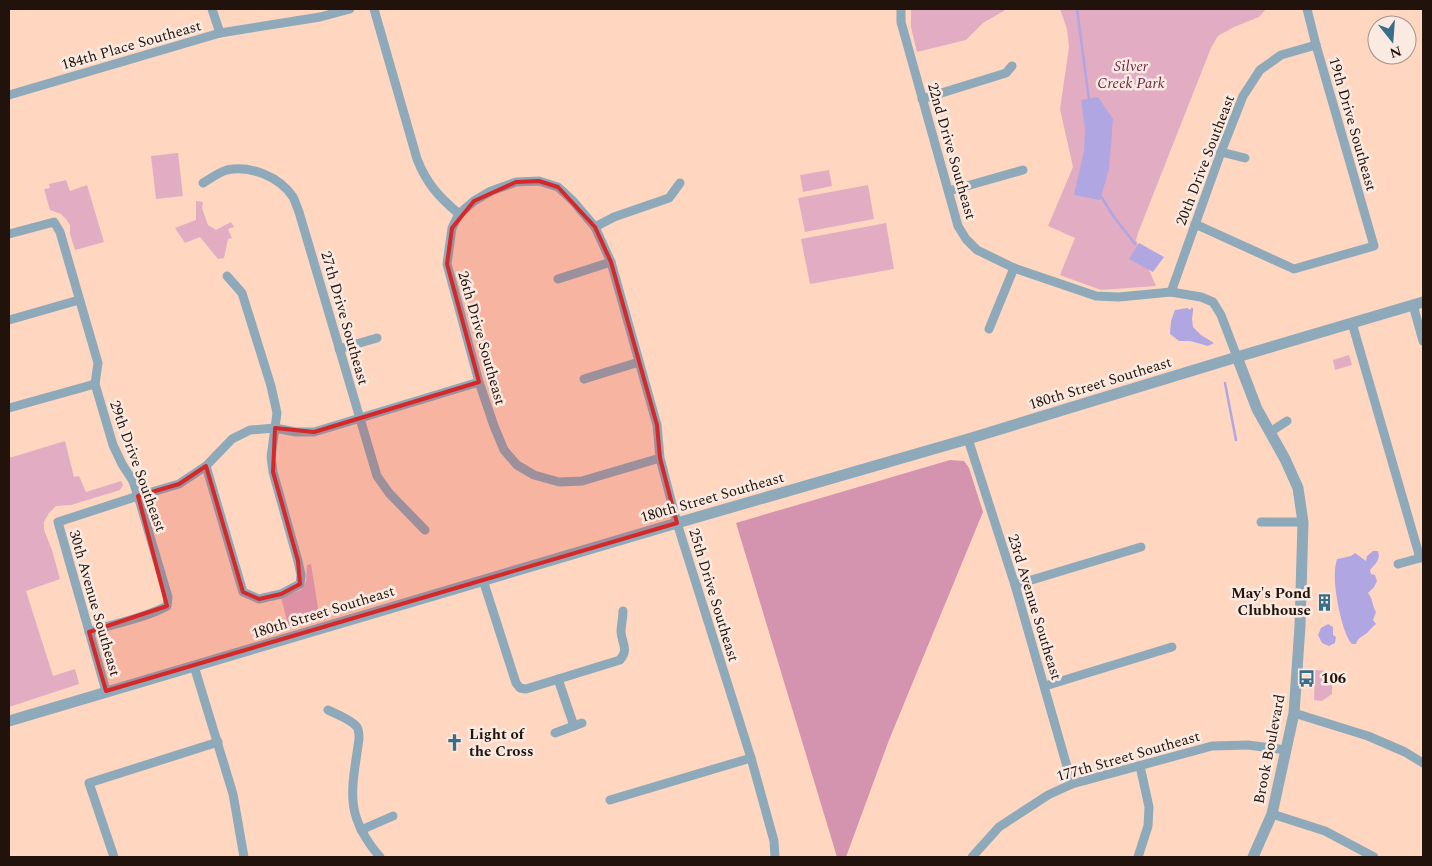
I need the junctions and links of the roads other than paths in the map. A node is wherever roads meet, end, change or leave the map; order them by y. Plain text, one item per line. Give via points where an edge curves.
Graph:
1 (212, 9) edge
2 (350, 9) edge
3 (374, 9) edge
4 (901, 9) edge
5 (1307, 9) edge
6 (220, 33) junction
7 (1316, 45) junction
8 (1012, 66) dead end
9 (9, 95) edge
10 (922, 99) junction
11 (1221, 152) junction
12 (1245, 158) dead end
13 (1023, 170) dead end
14 (203, 183) dead end
15 (680, 183) dead end
16 (948, 191) junction
17 (459, 214) junction
18 (1195, 224) junction
19 (595, 227) junction
20 (9, 234) edge
21 (611, 262) junction
22 (1014, 268) junction
23 (228, 276) dead end
24 (558, 279) dead end
25 (1171, 292) junction
26 (79, 300) junction
27 (1418, 303) edge
28 (9, 320) edge
29 (1352, 323) junction
30 (989, 329) dead end
31 (377, 338) dead end
32 (1423, 341) edge
33 (339, 349) junction
34 (1236, 357) junction
35 (639, 362) junction
36 (584, 379) dead end
37 (479, 382) junction
38 (95, 384) junction
39 (9, 408) edge
40 (359, 418) junction
41 (1287, 422) dead end
42 (275, 428) junction
43 (1270, 432) junction
44 (968, 439) junction
45 (660, 458) junction
46 (206, 466) junction
47 (138, 496) junction
48 (1261, 522) dead end
49 (1303, 522) junction
50 (677, 523) junction
51 (425, 530) dead end
52 (1141, 546) dead end
53 (1422, 557) edge
54 (1398, 564) dead end
55 (484, 580) junction
56 (1015, 585) junction
57 (624, 611) dead end
58 (89, 632) junction
59 (1172, 647) dead end
60 (194, 666) junction
61 (558, 679) junction
62 (1045, 686) junction
63 (106, 692) junction
64 (328, 710) dead end
65 (1294, 714) junction
66 (9, 721) edge
67 (555, 733) dead end
68 (218, 742) junction
69 (1286, 750) junction
70 (751, 758) junction
71 (1423, 763) edge
72 (1140, 766) junction
73 (1072, 784) junction
74 (610, 800) dead end
75 (1272, 814) junction
76 (393, 816) dead end
77 (361, 830) junction
78 (114, 857) edge
79 (244, 857) edge
80 (380, 857) edge
81 (775, 857) edge
82 (972, 857) edge
83 (1138, 857) edge
84 (1253, 857) edge
85 (1374, 857) edge

1 - 6 street
2 - 6 street, 184th Place Southeast
3 - 17 street via 423,174 439,197
4 - 10 street, 22nd Drive Southeast via 901,22
5 - 7 street, 19th Drive Southeast
6 - 9 street, 184th Place Southeast
7 - 11 street, 20th Drive Southeast via 1281,55 1260,70 1243,96
7 - 18 street, 19th Drive Southeast via 1374,246 1294,269
8 - 10 street via 1006,73
10 - 16 street, 22nd Drive Southeast
11 - 12 street
11 - 18 street, 20th Drive Southeast
13 - 16 street
14 - 33 street, 27th Drive Southeast via 227,170 249,169 266,174 292,197
15 - 19 street via 669,198
16 - 22 street, 22nd Drive Southeast via 958,226 966,239 977,250
17 - 19 street, 25th Drive Southeast via 492,191 516,182 540,181 558,188
17 - 37 street, 26th Drive Southeast via 452,228 447,264
18 - 25 street, 20th Drive Southeast
19 - 21 street, 25th Drive Southeast
20 - 26 street, 29th Drive Southeast via 54,222 60,232
21 - 24 street
21 - 35 street, 25th Drive Southeast
22 - 25 street, 22nd Drive Southeast via 1096,296
22 - 30 street
23 - 42 street via 242,293 271,386 277,413
25 - 34 street, 22nd Drive Southeast via 1213,302 1222,315
26 - 28 street
26 - 38 street, 29th Drive Southeast via 98,363
27 - 29 street, 180th Street Southeast
27 - 32 street
29 - 34 street, 180th Street Southeast
29 - 53 street
31 - 33 street
33 - 40 street, 27th Drive Southeast
34 - 43 street, Brook Boulevard
34 - 44 street, 180th Street Southeast
35 - 36 street
35 - 45 street, 25th Drive Southeast via 658,425
37 - 40 street
37 - 45 street, 26th Drive Southeast via 504,450 517,465 530,473 559,482 582,481
38 - 39 street
38 - 47 street, 29th Drive Southeast via 112,445
40 - 42 street via 314,432
40 - 51 street, 27th Drive Southeast via 377,476
41 - 43 street
42 - 46 street via 250,430 232,440
42 - 46 street via 271,457 273,472 300,568 300,584 280,594 259,599 243,592
43 - 49 street, Brook Boulevard via 1298,488
44 - 50 street, 180th Street Southeast
44 - 56 street, 23rd Avenue Southeast
45 - 50 street, 25th Drive Southeast
46 - 47 street via 179,484
47 - 58 street, 29th Drive Southeast via 168,597 167,606 154,613
47 - 58 street, 30th Avenue Southeast via 58,522
48 - 49 street
49 - 65 street, Brook Boulevard
50 - 55 street, 180th Street Southeast
50 - 70 street, 25th Drive Southeast
52 - 56 street
53 - 54 street
55 - 60 street, 180th Street Southeast
55 - 61 street via 516,683 526,689
56 - 62 street, 23rd Avenue Southeast
57 - 61 street via 621,633 625,647 620,660
58 - 63 street, 30th Avenue Southeast
59 - 62 street
60 - 63 street, 180th Street Southeast
60 - 68 street
61 - 67 street via 578,725
62 - 73 street, 23rd Avenue Southeast
63 - 66 street, 180th Street Southeast
64 - 77 street via 345,718 357,727 359,733 352,803
65 - 69 street, Brook Boulevard
65 - 71 street via 1368,736
68 - 78 street via 89,783
68 - 79 street via 233,794
69 - 72 street, 177th Street Southeast via 1248,745 1212,746
69 - 75 street, Brook Boulevard
70 - 74 street
70 - 81 street, 25th Drive Southeast via 774,841
72 - 73 street, 177th Street Southeast
72 - 83 street via 1149,807 1148,826
73 - 82 street, 177th Street Southeast via 1048,795 999,827
75 - 84 street, Brook Boulevard
75 - 85 street via 1325,831
76 - 77 street
77 - 80 street

